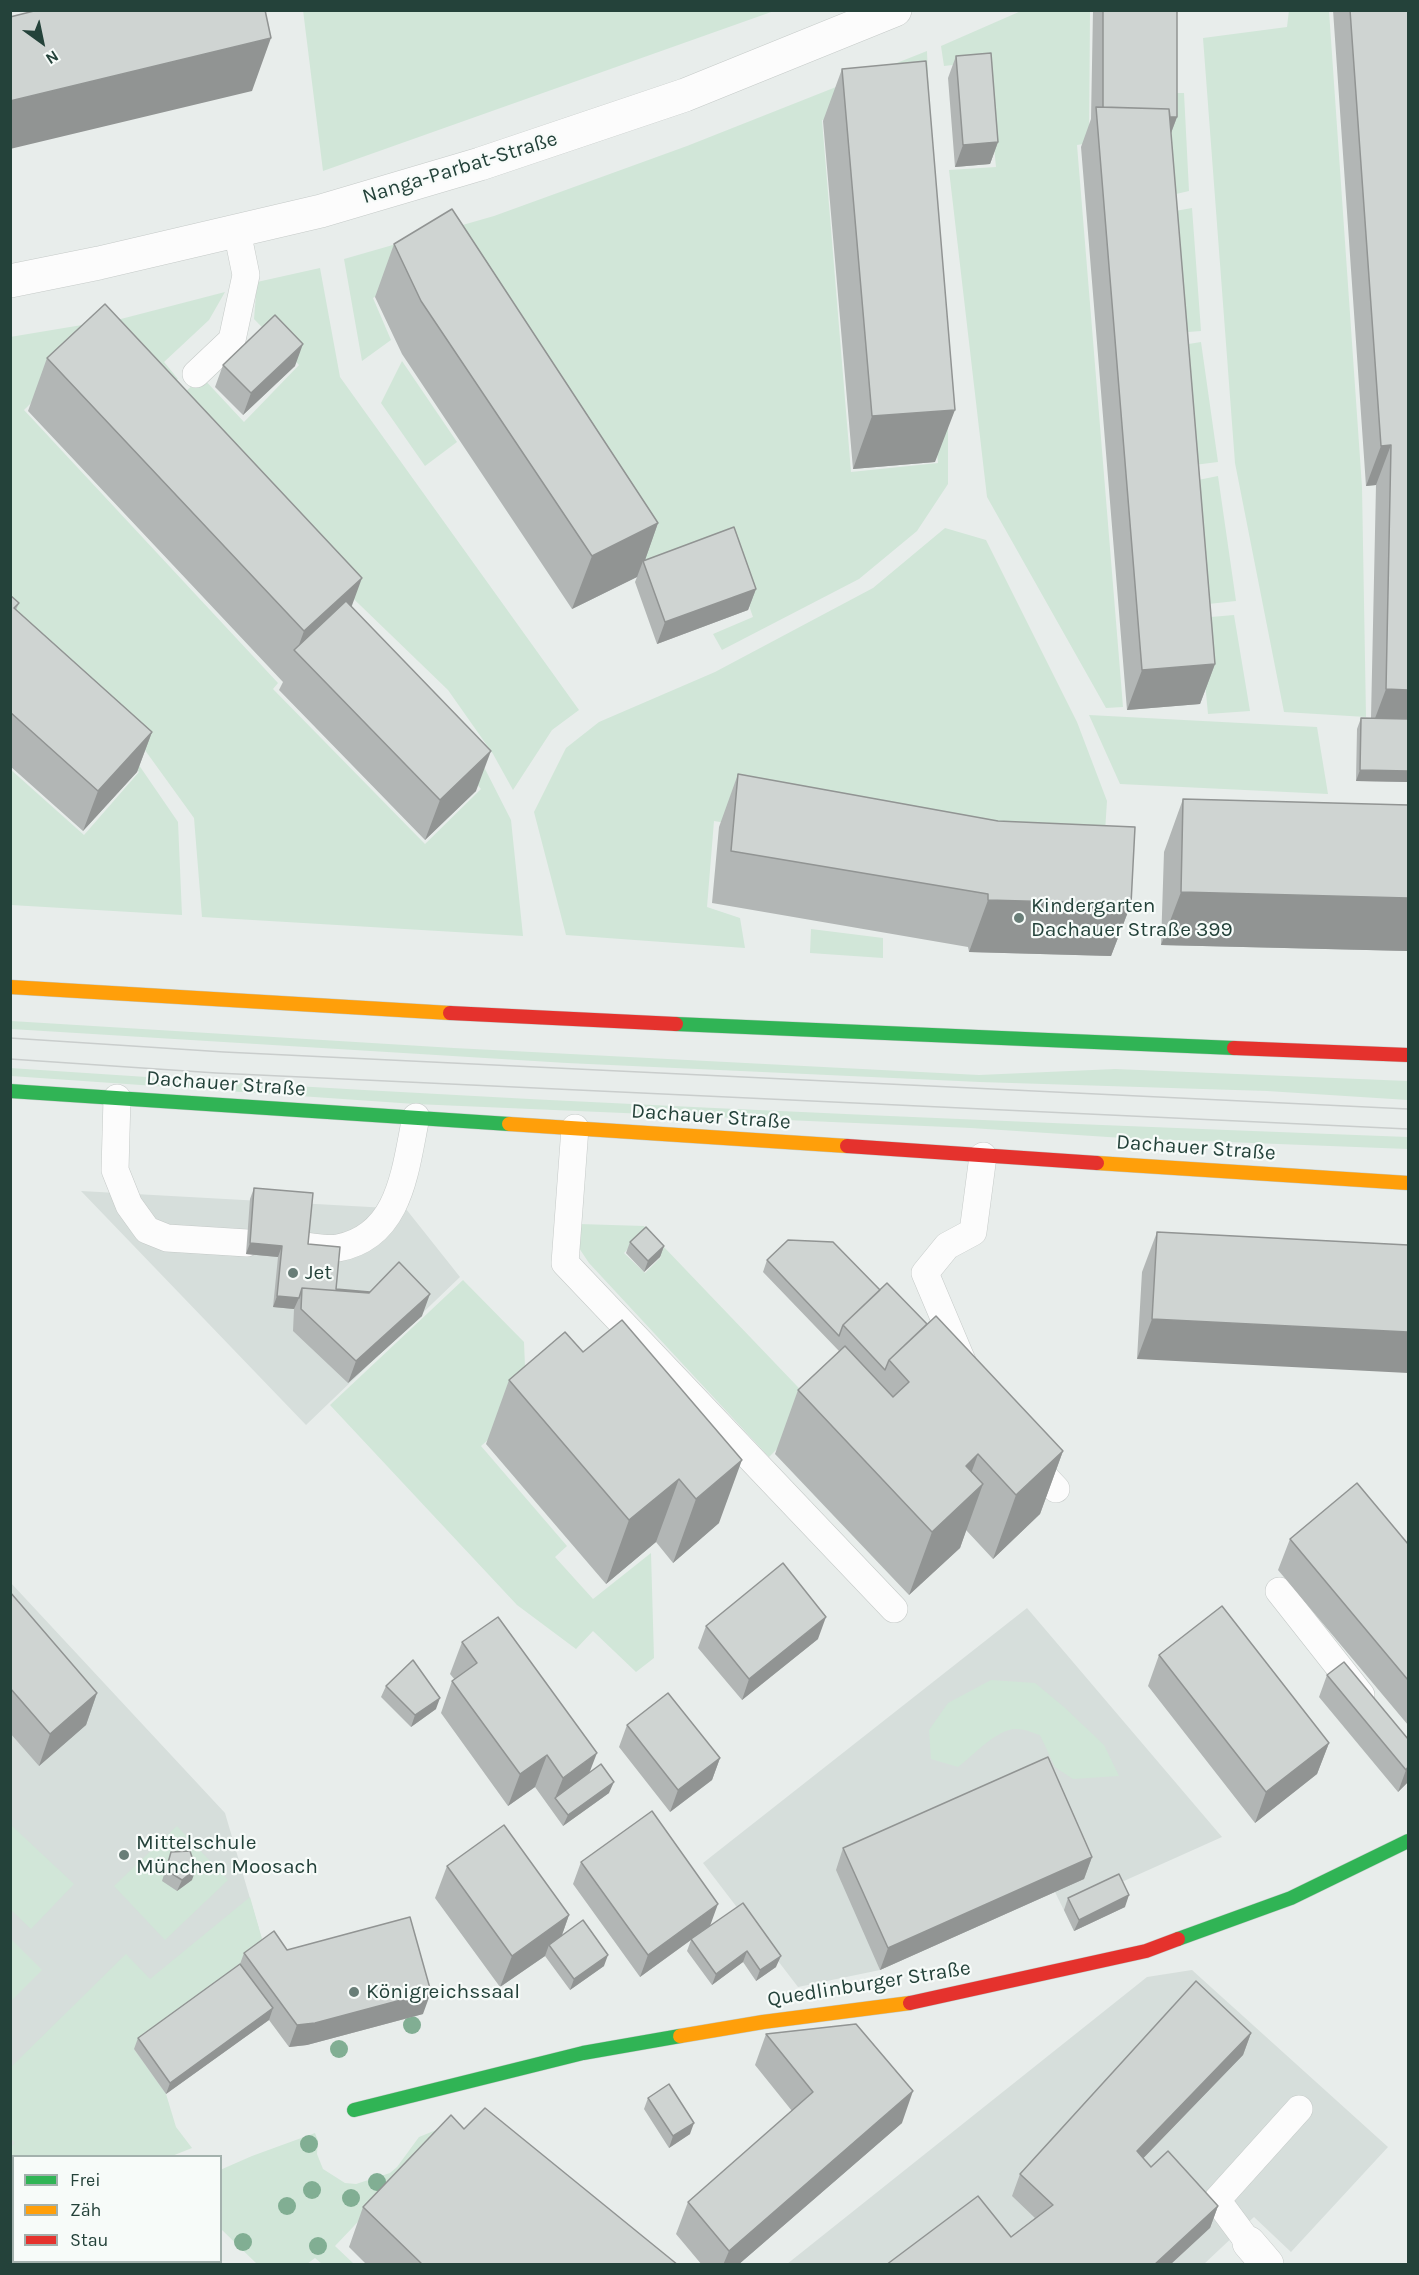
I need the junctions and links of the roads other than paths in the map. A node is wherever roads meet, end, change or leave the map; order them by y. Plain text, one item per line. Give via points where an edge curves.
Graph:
1 (895, 10) edge
2 (237, 231) junction
3 (10, 281) edge
4 (196, 374) dead end
5 (10, 987) edge
6 (1408, 1056) edge
7 (10, 1091) edge
8 (117, 1098) junction
9 (416, 1117) junction
10 (575, 1128) junction
11 (983, 1156) junction
12 (1408, 1183) edge
13 (247, 1243) dead end
14 (305, 1246) edge
15 (965, 1392) edge
16 (1010, 1440) edge
17 (1056, 1489) edge
18 (1280, 1591) dead end
19 (894, 1609) dead end
20 (1376, 1713) edge
21 (1408, 1841) edge
22 (1299, 2109) dead end
23 (354, 2110) dead end
24 (1258, 2254) edge

1 - 2 street, Nanga-Parbat-Straße via 685,95 490,161 321,211
2 - 3 street, Nanga-Parbat-Straße
2 - 4 lane via 246,275 232,340
5 - 6 main road via 544,1018
7 - 8 main road, Dachauer Straße
8 - 9 main road, Dachauer Straße
8 - 13 lane via 115,1170 129,1205 147,1230 167,1238
9 - 10 main road, Dachauer Straße
9 - 14 lane via 401,1189 388,1215 369,1237 337,1248
10 - 11 main road, Dachauer Straße
10 - 19 lane via 564,1263
11 - 12 main road, Dachauer Straße
11 - 15 lane via 973,1232 947,1246 925,1273 966,1371
16 - 17 lane
18 - 20 lane
21 - 23 main road, Quedlinburger Straße via 1291,1898 1146,1951 894,2006 763,2022 583,2053
22 - 24 lane via 1216,2200

